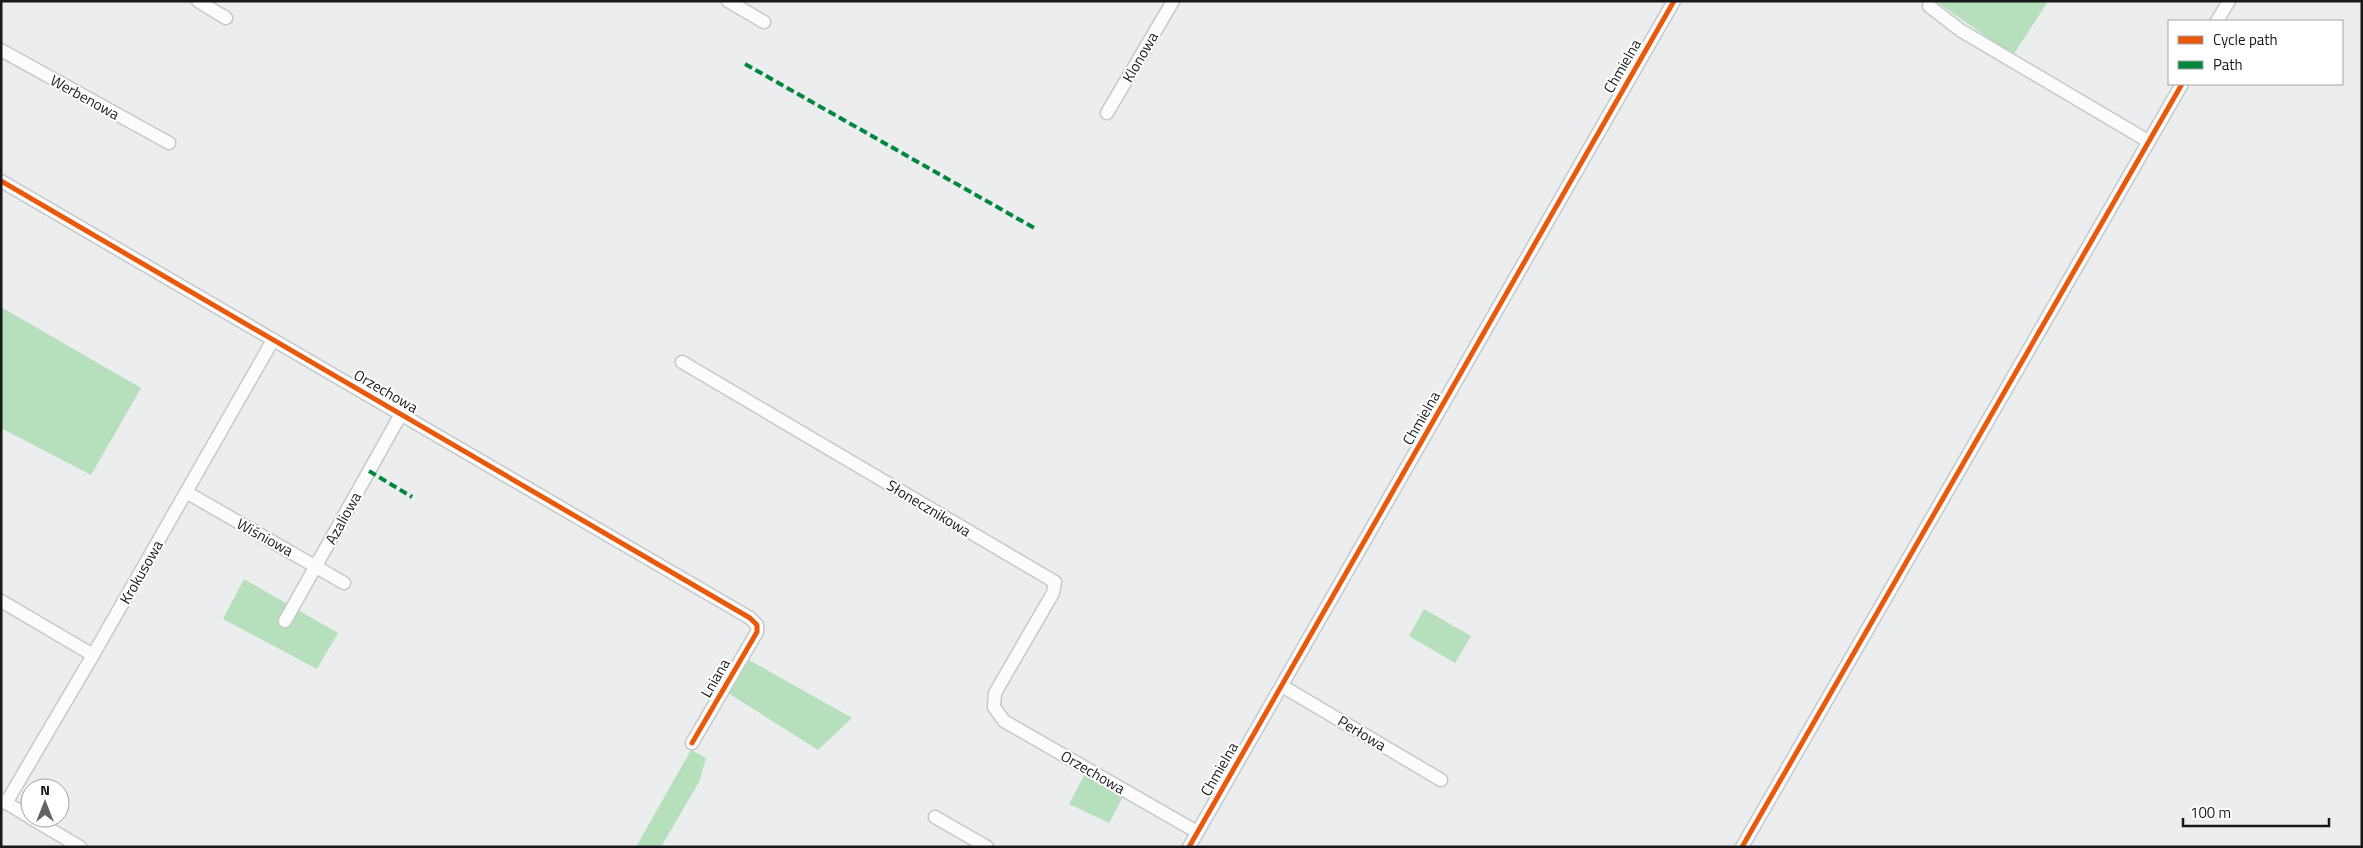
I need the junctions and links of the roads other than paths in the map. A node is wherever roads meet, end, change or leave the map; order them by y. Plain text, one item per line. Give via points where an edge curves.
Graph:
1 (198, 1) edge
2 (728, 1) edge
3 (1172, 1) edge
4 (1674, 1) edge
5 (2229, 1) edge
6 (1929, 6) dead end
7 (226, 18) dead end
8 (2218, 20) edge
9 (764, 22) dead end
10 (1, 50) edge
11 (2181, 85) edge
12 (1107, 113) dead end
13 (2148, 141) junction
14 (169, 144) dead end
15 (1, 181) edge
16 (273, 340) junction
17 (682, 362) dead end
18 (401, 414) junction
19 (186, 492) junction
20 (316, 566) junction
21 (344, 583) dead end
22 (1, 600) edge
23 (285, 621) dead end
24 (757, 625) joint
25 (94, 655) junction
26 (1282, 686) junction
27 (994, 707) joint
28 (692, 743) dead end
29 (1441, 780) dead end
30 (4, 802) edge
31 (20, 811) edge
32 (935, 817) dead end
33 (48, 828) edge
34 (1197, 832) junction
35 (80, 847) edge
36 (987, 847) edge
37 (1189, 847) edge
38 (1742, 847) edge

1 - 7 street
2 - 9 street
3 - 12 street, Klonowa
4 - 26 street, Chmielna
5 - 8 street
6 - 13 street via 1960,30
10 - 14 street, Werbenowa
11 - 13 street
13 - 38 street
15 - 16 street, Orzechowa
16 - 18 street, Orzechowa
16 - 19 street, Krokusowa
17 - 27 street, Słonecznikowa via 1055,582 1053,593 995,693
18 - 20 street, Azaliowa
18 - 24 street, Orzechowa via 742,613
19 - 20 street, Wiśniowa
19 - 25 street, Krokusowa
20 - 21 street, Wiśniowa
20 - 23 street, Azaliowa
22 - 25 street
24 - 28 street, Lniana via 757,632
25 - 30 street, Krokusowa
26 - 29 street, Perłowa
26 - 34 street, Chmielna
27 - 34 street, Orzechowa via 1004,721
30 - 31 street
32 - 36 street
33 - 35 street
34 - 37 street, Chmielna

